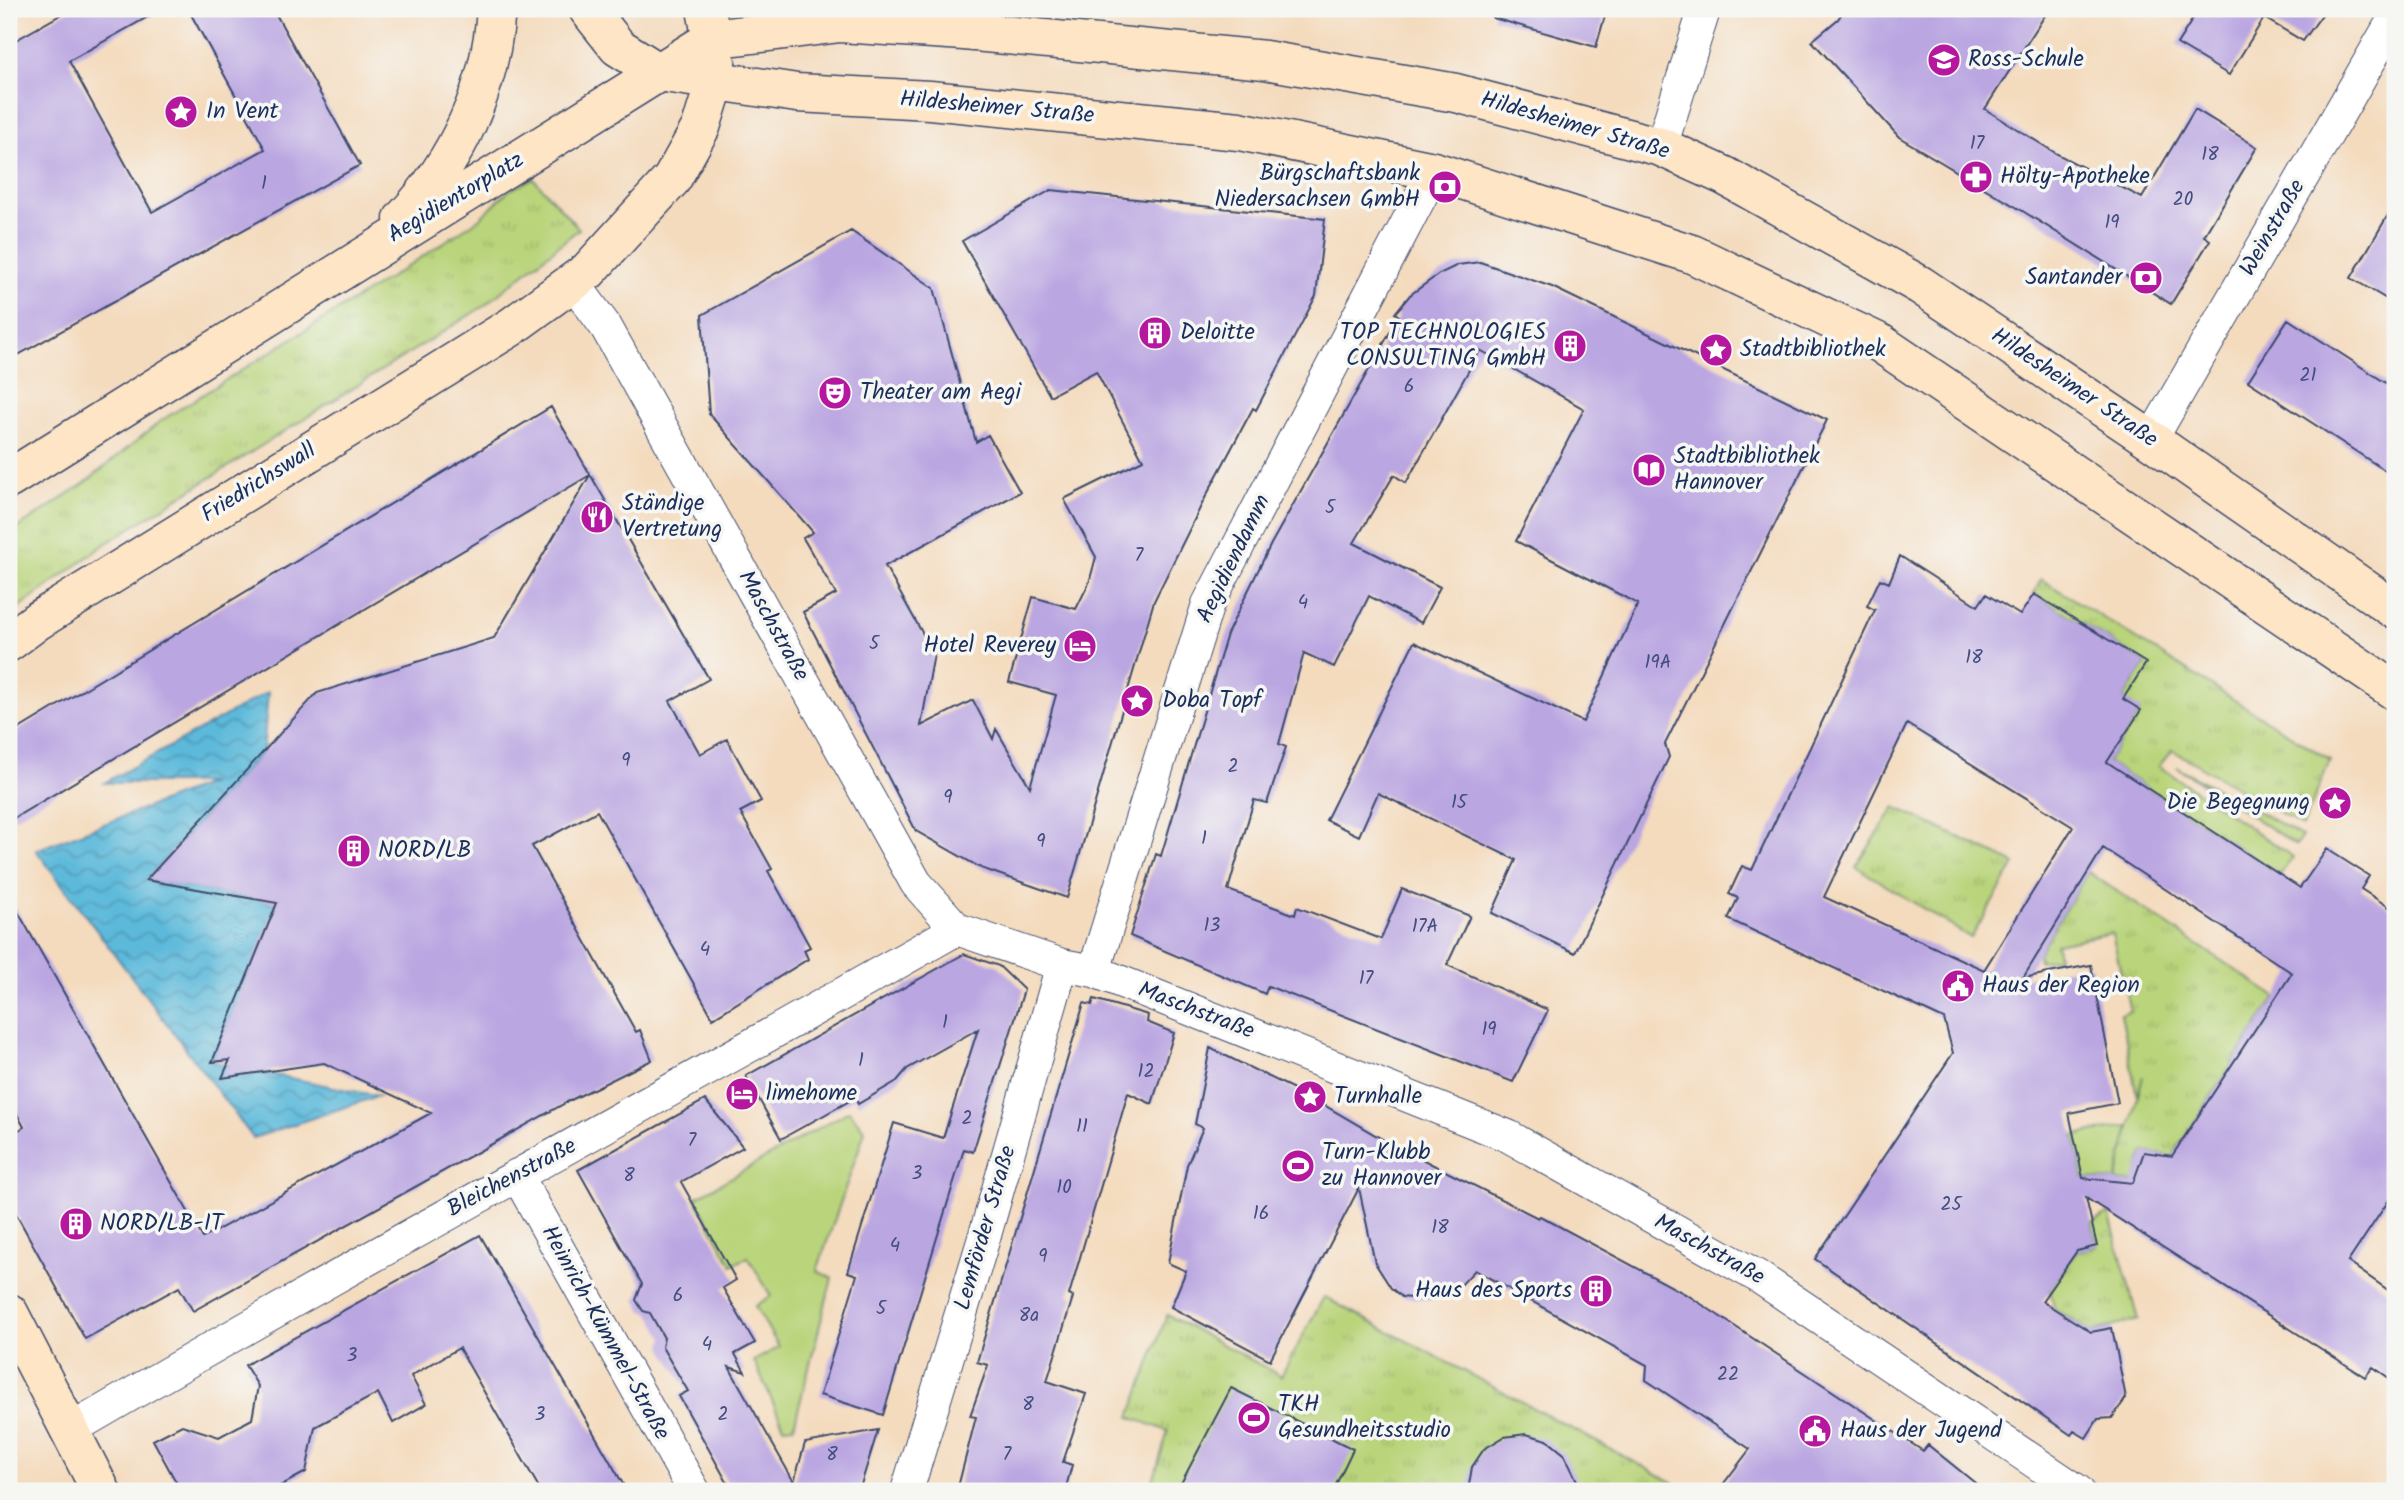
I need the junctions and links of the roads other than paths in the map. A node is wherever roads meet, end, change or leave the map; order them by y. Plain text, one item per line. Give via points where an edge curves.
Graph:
1 (496, 9) edge
2 (588, 9) edge
3 (1709, 11) edge
4 (2395, 17) edge
5 (709, 24) edge
6 (658, 72) junction
7 (715, 82) junction
8 (1661, 147) junction
9 (1434, 171) junction
10 (377, 246) junction
11 (573, 282) junction
12 (2151, 440) junction
13 (9, 479) edge
14 (2395, 610) edge
15 (9, 642) edge
16 (2395, 691) edge
17 (957, 929) junction
18 (1062, 965) junction
19 (1094, 971) junction
20 (517, 1175) junction
21 (9, 1313) edge
22 (70, 1430) junction
23 (102, 1491) edge
24 (694, 1491) edge
25 (907, 1491) edge
26 (2077, 1491) edge

1 - 10 main road, Aegidientorplatz via 484,79 464,137 415,206
2 - 6 main road via 618,47
3 - 8 street
4 - 12 street, Weinstraße
5 - 6 main road, Aegidientorplatz
5 - 7 main road
5 - 8 main road, Hildesheimer Straße via 840,23 964,31 1265,60 1456,93
6 - 7 main road
6 - 10 main road, Aegidientorplatz
7 - 9 main road, Hildesheimer Straße via 1240,131
7 - 11 main road via 701,127 672,179 630,228
8 - 12 main road, Hildesheimer Straße via 1725,176 1920,285
9 - 16 main road, Hildesheimer Straße via 1692,254 1880,343
9 - 19 street, Aegidiendamm via 1208,604
10 - 13 main road via 329,281
11 - 15 main road, Friedrichswall via 511,327
11 - 17 street, Maschstraße via 606,327 916,883
12 - 14 main road, Hildesheimer Straße
17 - 18 street, Maschstraße
17 - 20 street, Bleichenstraße
18 - 19 street, Maschstraße
18 - 25 street, Lemförder Straße
19 - 26 street, Maschstraße via 1508,1136 1757,1276
20 - 22 street, Bleichenstraße
20 - 24 street, Heinrich-Kümmel-Straße
21 - 22 main road
22 - 23 main road

